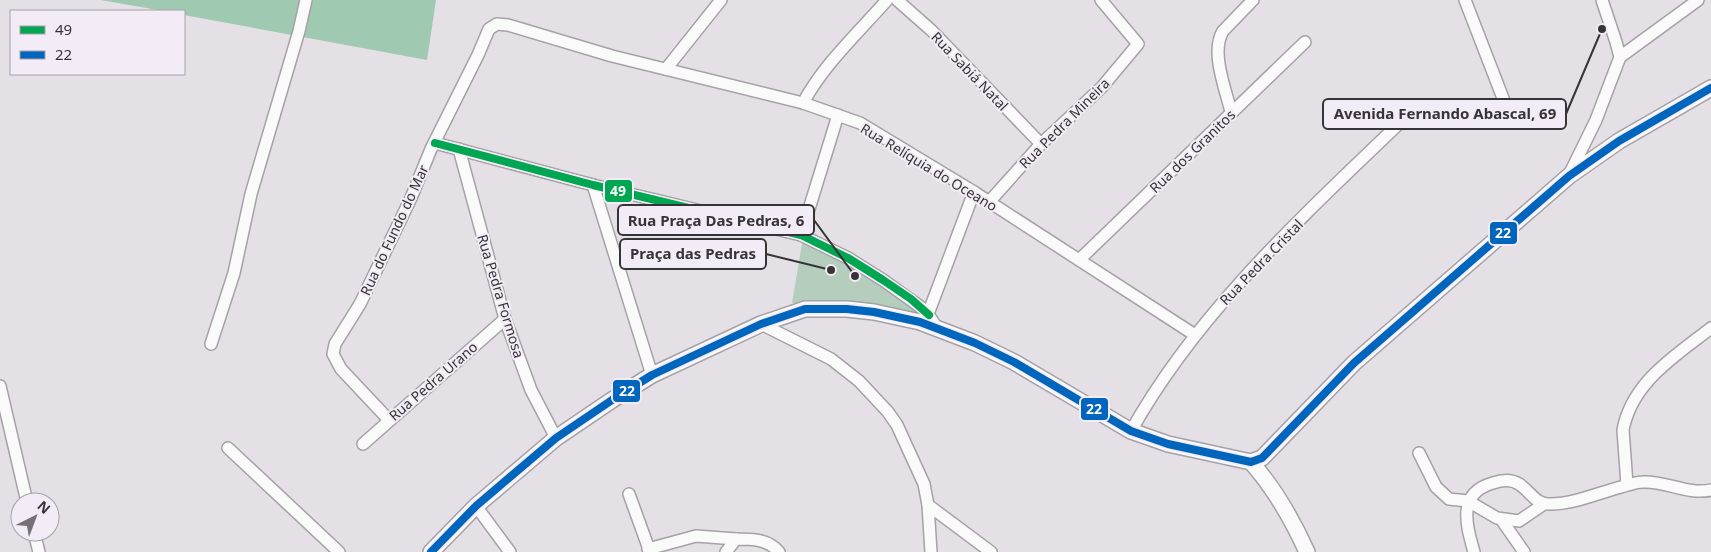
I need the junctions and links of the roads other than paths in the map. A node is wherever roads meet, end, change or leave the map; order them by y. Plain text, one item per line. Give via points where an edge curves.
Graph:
1 (306, 0) edge
2 (721, 0) edge
3 (887, 0) edge
4 (897, 0) edge
5 (1101, 0) edge
6 (1253, 0) edge
7 (1465, 0) edge
8 (1602, 0) edge
9 (1698, 0) edge
10 (491, 26) joint
11 (1305, 42) dead end
12 (1620, 57) junction
13 (666, 70) junction
14 (1711, 88) edge
15 (803, 103) junction
16 (1506, 106) dead end
17 (1231, 112) junction
18 (1412, 112) dead end
19 (838, 115) junction
20 (435, 143) junction
21 (1041, 144) junction
22 (1583, 148) junction
23 (459, 149) junction
24 (1589, 162) junction
25 (1569, 176) junction
26 (593, 185) junction
27 (974, 192) junction
28 (989, 202) junction
29 (801, 235) junction
30 (1079, 260) junction
31 (928, 314) junction
32 (505, 319) junction
33 (761, 324) junction
34 (937, 328) junction
35 (1711, 328) edge
36 (1195, 335) junction
37 (210, 344) dead end
38 (652, 375) junction
39 (0, 386) edge
40 (389, 420) junction
41 (1130, 431) junction
42 (556, 438) junction
43 (362, 444) dead end
44 (228, 448) dead end
45 (1419, 453) dead end
46 (1256, 460) junction
47 (1628, 485) junction
48 (1711, 490) edge
49 (25, 492) edge
50 (629, 494) dead end
51 (1468, 501) junction
52 (1544, 504) junction
53 (928, 505) junction
54 (476, 506) junction
55 (1501, 519) junction
56 (736, 539) junction
57 (649, 550) edge
58 (339, 552) edge
59 (431, 552) edge
60 (510, 552) edge
61 (726, 552) edge
62 (779, 552) edge
63 (931, 552) edge
64 (991, 552) edge
65 (1307, 552) edge
66 (1474, 552) edge
67 (1524, 552) edge

1 - 37 street via 252,194 234,273
2 - 13 street
3 - 15 street via 819,77
4 - 21 street, Rua Sabiá Natal via 932,30
5 - 21 street, Rua Pedra Mineira via 1138,44 1102,88
6 - 17 street via 1220,36 1217,50
7 - 16 street
8 - 12 street
9 - 12 street
10 - 13 street, Rua Relíquia do Oceano via 508,24
10 - 20 street, Rua do Fundo do Mar
11 - 17 street, Rua dos Granitos
12 - 22 street
13 - 15 street, Rua Relíquia do Oceano
14 - 24 main road
15 - 19 street, Rua Relíquia do Oceano
17 - 30 street, Rua dos Granitos
18 - 36 street, Rua Pedra Cristal via 1235,288
19 - 27 street, Rua Relíquia do Oceano via 876,132
19 - 29 street
20 - 23 street
20 - 40 street, Rua do Fundo do Mar via 360,304 334,349 341,369
21 - 28 street, Rua Pedra Mineira
22 - 24 street
22 - 25 street
23 - 26 street
23 - 32 street, Rua Pedra Formosa
24 - 25 main road
25 - 46 main road via 1354,363
26 - 29 street
26 - 38 street
27 - 28 street, Rua Relíquia do Oceano
27 - 31 street
28 - 30 street, Rua Relíquia do Oceano
29 - 31 street via 848,258 911,299
30 - 36 street, Rua Relíquia do Oceano
31 - 34 street
32 - 40 street, Rua Pedra Urano
32 - 42 street, Rua Pedra Formosa via 531,390
33 - 34 main road via 805,309 847,309 904,317
33 - 38 main road
33 - 53 street via 831,360 860,381 875,397 900,432 924,484
34 - 41 main road via 1014,362
35 - 47 street via 1654,373 1635,398 1623,430
36 - 41 street, Rua Pedra Cristal via 1157,386
38 - 42 main road
39 - 49 street
40 - 43 street, Rua Pedra Urano
41 - 46 main road via 1168,444
42 - 54 main road
44 - 58 street
45 - 51 street via 1442,493 1449,499
46 - 65 main road
47 - 48 street via 1643,482 1690,491
47 - 52 street via 1566,502
50 - 57 street
51 - 52 street via 1478,489 1502,480 1519,484
51 - 55 street
51 - 66 street via 1468,531
52 - 55 street via 1518,521
53 - 63 street
53 - 64 street
54 - 59 main road
54 - 60 street
55 - 67 street
56 - 57 street via 696,536
56 - 61 street
56 - 62 street via 755,539 768,543

